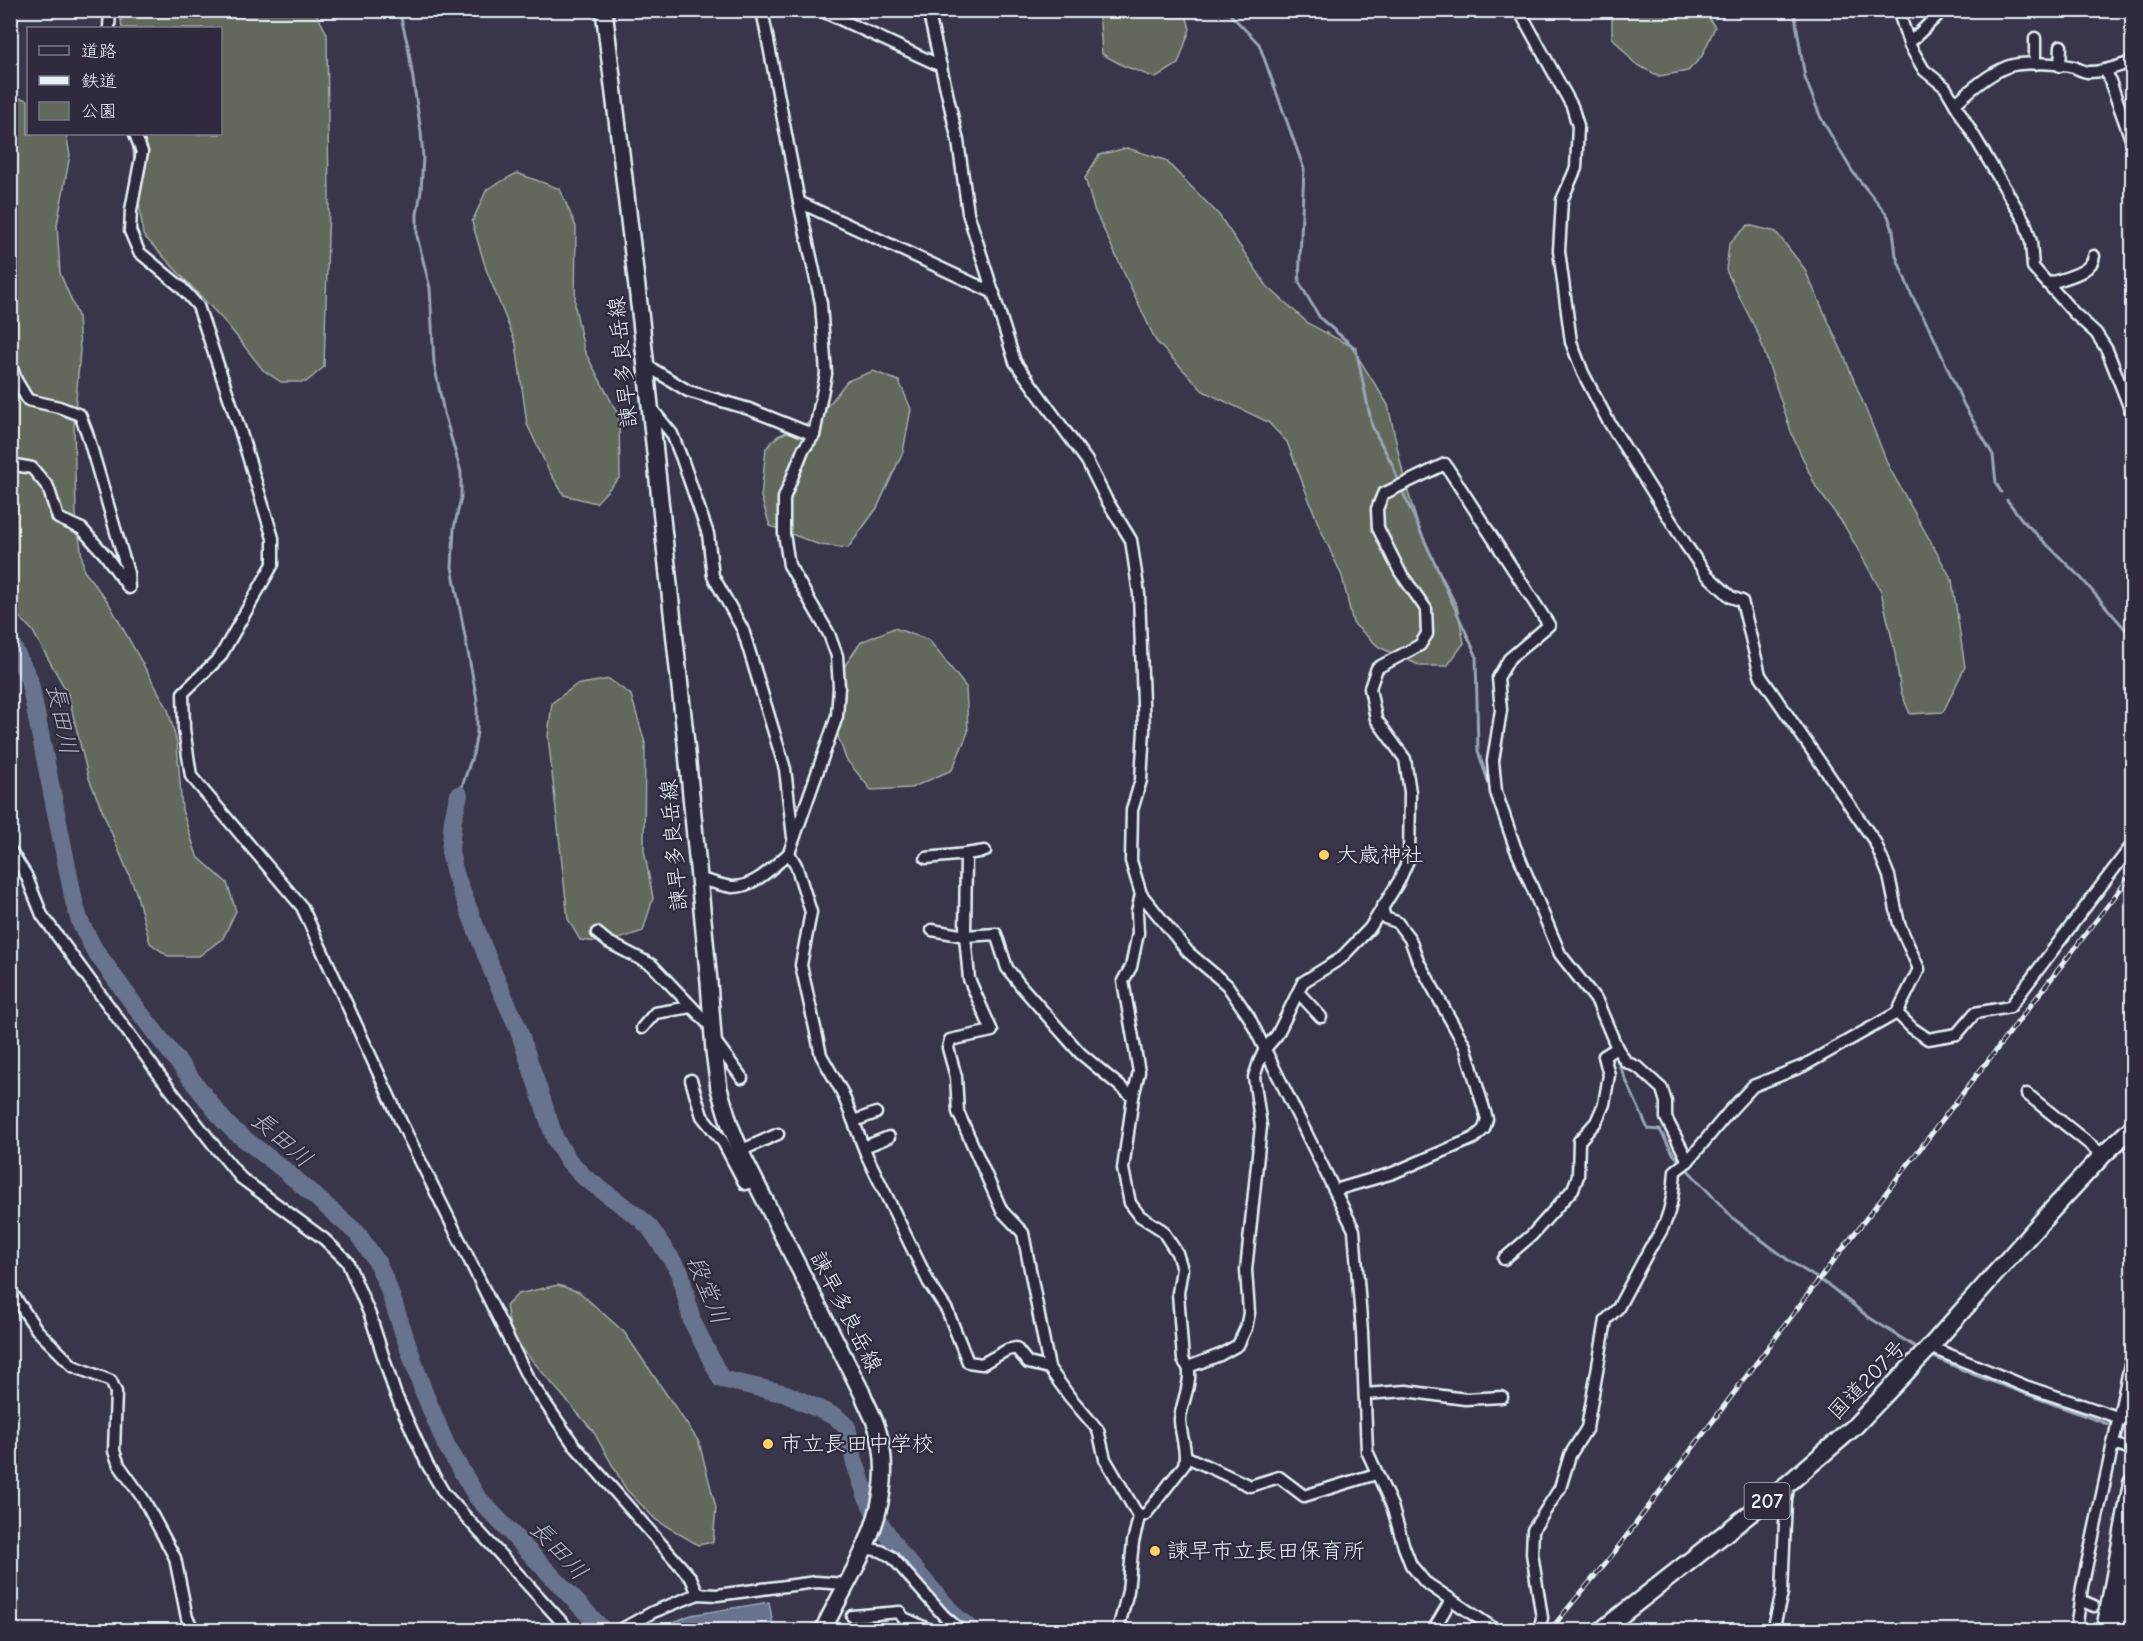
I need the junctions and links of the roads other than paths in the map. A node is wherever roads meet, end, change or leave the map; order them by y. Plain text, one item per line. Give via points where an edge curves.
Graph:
1 (110, 10) edge
2 (604, 10) edge
3 (762, 10) edge
4 (820, 10) edge
5 (928, 10) edge
6 (1519, 10) edge
7 (1898, 10) edge
8 (1937, 16) dead end
9 (109, 27) edge
10 (2035, 38) dead end
11 (1909, 43) junction
12 (2061, 46) dead end
13 (2133, 62) edge
14 (2035, 64) junction
15 (941, 66) junction
16 (2060, 66) junction
17 (2106, 69) junction
18 (1955, 104) junction
19 (135, 135) edge
20 (2133, 142) edge
21 (799, 202) junction
22 (2094, 256) dead end
23 (2048, 284) junction
24 (994, 293) junction
25 (10, 363) edge
26 (646, 365) junction
27 (651, 408) junction
28 (2133, 414) edge
29 (814, 435) junction
30 (10, 464) edge
31 (794, 840) junction
32 (2133, 845) edge
33 (10, 850) edge
34 (985, 851) dead end
35 (789, 853) junction
36 (966, 854) junction
37 (926, 858) dead end
38 (699, 879) junction
39 (1141, 894) junction
40 (1382, 907) junction
41 (932, 930) dead end
42 (597, 933) dead end
43 (965, 936) junction
44 (1298, 992) junction
45 (691, 1007) junction
46 (1897, 1013) junction
47 (1322, 1017) dead end
48 (642, 1028) dead end
49 (712, 1033) junction
50 (1265, 1049) junction
51 (1612, 1052) junction
52 (742, 1078) dead end
53 (691, 1080) dead end
54 (2027, 1094) dead end
55 (1133, 1097) junction
56 (876, 1113) dead end
57 (854, 1121) junction
58 (2133, 1128) edge
59 (778, 1134) dead end
60 (889, 1137) dead end
61 (864, 1147) junction
62 (740, 1151) junction
63 (2103, 1155) junction
64 (1688, 1161) junction
65 (755, 1181) junction
66 (1335, 1190) junction
67 (1504, 1259) dead end
68 (10, 1290) edge
69 (1926, 1351) junction
70 (2133, 1356) edge
71 (1188, 1367) junction
72 (1049, 1368) junction
73 (1365, 1394) junction
74 (1502, 1397) dead end
75 (2118, 1419) junction
76 (2133, 1422) edge
77 (2114, 1439) junction
78 (2133, 1450) edge
79 (1187, 1456) junction
80 (1376, 1474) junction
81 (2133, 1483) edge
82 (1789, 1484) junction
83 (1140, 1517) junction
84 (867, 1543) junction
85 (2133, 1556) edge
86 (846, 1584) junction
87 (698, 1594) junction
88 (1451, 1600) junction
89 (2080, 1600) junction
90 (2094, 1606) dead end
91 (852, 1616) dead end
92 (623, 1628) edge
93 (194, 1630) edge
94 (568, 1630) edge
95 (823, 1630) edge
96 (930, 1630) edge
97 (960, 1630) edge
98 (1118, 1630) edge
99 (1436, 1630) edge
100 (1496, 1630) edge
101 (1539, 1630) edge
102 (1602, 1630) edge
103 (1773, 1630) edge
104 (2076, 1630) edge
105 (2105, 1630) edge
106 (2118, 1630) edge

1 - 9 street
2 - 26 main road, 諫早多良岳線
3 - 21 street
4 - 15 street
5 - 15 street
6 - 46 street via 1572,106 1578,126 1576,168 1562,200 1559,251 1571,342 1607,419 1686,545 1706,574 1731,597 1742,601 1760,675 1875,842 1889,876 1899,924 1919,969
7 - 11 street
8 - 11 street
10 - 14 street
11 - 18 street via 1924,70 1945,87
12 - 16 street
13 - 17 street
14 - 16 street
14 - 18 street via 2010,65 1990,75
15 - 24 street via 958,141 968,213
16 - 17 street via 2084,72
17 - 20 street
18 - 23 street via 2025,222 2033,267
19 - 87 street via 142,152 130,231 139,252 198,306 273,538 273,564 220,657 183,693 191,776 302,907 401,1122 528,1378 574,1445 692,1578
21 - 24 street
21 - 29 street via 820,303 826,374
22 - 23 street via 2087,269
23 - 28 street via 2096,333
24 - 39 street via 1015,362 1087,461 1131,540 1140,594 1144,729 1141,780 1132,810 1131,861
25 - 30 street via 28,400 80,415 128,573 129,588 82,529 57,519 48,487 32,468
26 - 27 main road, 諫早多良岳線
26 - 29 street via 688,391
27 - 31 street via 672,434 708,534 713,576 743,630 785,769
27 - 38 main road, 諫早多良岳線
29 - 31 street via 803,450 784,498 784,534 789,565 829,634 837,656 839,687 837,716
31 - 35 street
32 - 46 street via 2010,1007 1976,1012 1957,1034 1928,1039
33 - 94 street via 51,929 216,1148 241,1178 324,1239 346,1261 370,1315 395,1393 444,1493
34 - 36 street
35 - 38 street via 752,882 734,887
35 - 57 street via 811,912 801,965 812,1018 821,1055 843,1092
36 - 37 street
36 - 43 street
38 - 49 main road, 諫早多良岳線
39 - 50 street via 1188,952 1227,985
39 - 55 street via 1131,967 1123,981 1139,1072
40 - 44 street via 1370,928 1340,959 1303,982
40 - 51 street via 1409,858 1410,792 1405,759 1376,719 1370,688 1377,668 1420,645 1427,634 1426,609 1400,572 1378,528 1377,509 1383,494 1445,464 1549,625 1509,659 1498,678 1501,710 1493,761 1496,792 1560,954 1597,1001
40 - 66 street via 1385,918 1397,922 1410,939 1465,1046 1487,1119 1484,1129 1474,1138 1393,1173
41 - 43 street
42 - 45 street via 652,965
43 - 55 street via 996,934 1007,968 1021,986 1080,1053
43 - 72 street via 969,979 992,1031 950,1040 958,1112 1002,1211 1023,1233
44 - 47 street
44 - 50 street via 1277,1035
45 - 48 street via 655,1013
45 - 49 street
46 - 64 street via 1803,1066 1753,1086
49 - 52 street
49 - 62 main road, 諫早多良岳線 via 719,1089
50 - 66 street
50 - 71 street via 1254,1077 1261,1126 1246,1270 1246,1328 1238,1345
51 - 64 street via 1639,1068 1662,1089 1666,1119
51 - 67 street via 1604,1104 1596,1122 1579,1141 1574,1189
53 - 65 street via 702,1116 723,1142 746,1184
54 - 63 street
55 - 71 street via 1123,1168 1130,1203 1140,1216 1162,1230 1177,1253 1182,1269 1178,1293 1183,1360
56 - 57 street
57 - 61 street
58 - 63 highway, 国道207号 / 207
59 - 62 street
60 - 61 street
61 - 72 street via 968,1362 982,1364 1016,1348 1028,1363
62 - 65 main road, 諫早多良岳線
63 - 69 highway, 国道207号 / 207
64 - 101 street via 1675,1171 1672,1204 1657,1240 1618,1308 1606,1320 1587,1428 1570,1455 1560,1488 1533,1530 1532,1553 1542,1618
65 - 84 main road, 諫早多良岳線 via 877,1428 883,1486 881,1505
66 - 73 street via 1354,1230
68 - 93 street via 37,1330 73,1366 111,1381 116,1392 114,1451 175,1558 187,1618
69 - 75 street
69 - 82 highway, 国道207号 / 207 via 1854,1427
70 - 75 street
71 - 79 street via 1180,1424
72 - 83 street via 1098,1430 1105,1459
73 - 74 street via 1406,1391 1465,1399
73 - 80 street via 1367,1451
75 - 76 street
75 - 77 street
77 - 78 street
77 - 89 street
79 - 80 street via 1250,1486 1279,1477 1304,1496
79 - 83 street via 1184,1465
80 - 88 street via 1392,1506 1411,1564 1425,1582
81 - 105 highway
82 - 102 highway, 国道207号 / 207
82 - 103 street via 1782,1593
83 - 98 street
84 - 86 main road, 諫早多良岳線
84 - 97 street via 892,1557
85 - 106 highway
86 - 87 street via 816,1582
86 - 95 main road, 諫早多良岳線
87 - 92 street
88 - 99 street
88 - 100 street
89 - 90 street
89 - 104 street
91 - 96 street via 900,1612 902,1617

